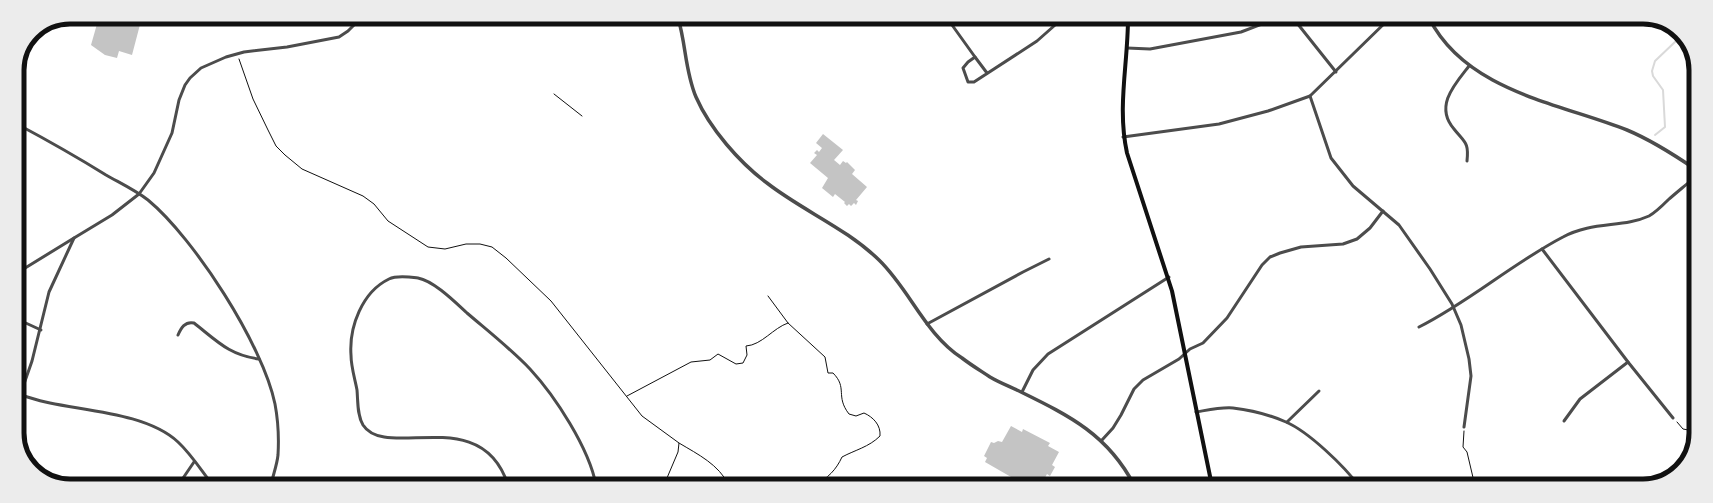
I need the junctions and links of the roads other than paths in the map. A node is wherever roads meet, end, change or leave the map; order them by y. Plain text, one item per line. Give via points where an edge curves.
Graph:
1 (355, 24) edge
2 (679, 24) edge
3 (951, 24) edge
4 (1054, 24) edge
5 (1128, 24) edge
6 (1262, 24) edge
7 (1298, 24) edge
8 (1384, 24) edge
9 (1433, 24) edge
10 (1127, 48) junction
11 (975, 57) junction
12 (1469, 66) junction
13 (1336, 72) junction
14 (987, 73) junction
15 (1310, 96) junction
16 (24, 128) edge
17 (1123, 137) junction
18 (1467, 161) dead end
19 (1689, 165) edge
20 (1689, 182) edge
21 (139, 194) junction
22 (1383, 211) junction
23 (74, 238) junction
24 (1542, 249) junction
25 (1049, 259) dead end
26 (24, 270) edge
27 (1169, 277) junction
28 (1454, 308) junction
29 (24, 322) edge
30 (927, 324) junction
31 (1418, 327) dead end
32 (41, 330) junction
33 (178, 335) dead end
34 (1185, 354) junction
35 (259, 360) junction
36 (1628, 362) junction
37 (24, 386) edge
38 (1319, 391) dead end
39 (1022, 392) junction
40 (24, 396) edge
41 (1196, 412) junction
42 (1673, 418) road end
43 (1564, 421) dead end
44 (1287, 422) junction
45 (1464, 427) road end
46 (1102, 440) junction
47 (194, 462) junction
48 (182, 479) edge
49 (208, 479) edge
50 (272, 479) edge
51 (506, 479) edge
52 (594, 479) edge
53 (1130, 479) edge
54 (1210, 479) edge
55 (1354, 479) edge

1 - 21 street via 339,37 230,56 193,74 181,96 166,151
2 - 30 street via 687,71 696,98 714,128 742,162 767,184 849,236 880,261 903,288
3 - 11 street
4 - 14 street via 1037,41
5 - 10 main road
6 - 10 street via 1241,32 1150,49
7 - 13 street
8 - 13 street
9 - 12 street via 1446,43
10 - 17 main road via 1122,114
11 - 14 street
11 - 14 street via 963,68 968,82 974,82
12 - 18 street via 1449,92 1445,110 1448,121 1468,148
12 - 19 street via 1506,87 1636,134
13 - 15 street
15 - 17 street via 1220,124
15 - 22 street via 1331,158 1353,186
16 - 21 street via 67,150
17 - 27 main road via 1126,153
20 - 24 street via 1649,215 1636,220 1578,230
21 - 23 street via 112,215
21 - 35 street via 172,224 199,259 227,300
22 - 28 street via 1402,229
22 - 34 street via 1370,228 1357,239 1343,244 1301,247 1270,257 1227,318 1203,343
23 - 26 street
23 - 32 street via 49,292
24 - 28 street
24 - 36 street
25 - 30 street
27 - 34 main road
27 - 39 street via 1048,354 1033,370
28 - 31 street
28 - 45 street via 1465,340 1471,376
29 - 32 street
30 - 39 street via 937,337 960,357 991,377
32 - 37 street
33 - 35 street via 182,327 190,322 233,353
34 - 41 main road
34 - 46 street via 1143,380 1134,389 1121,415
35 - 50 street via 272,394 277,418 278,456
36 - 42 street
36 - 43 street via 1580,399
38 - 44 street
39 - 46 street via 1069,417
40 - 47 street via 50,403 96,410 158,428 177,441
41 - 44 street via 1232,408
41 - 54 main road
44 - 55 street via 1330,454
46 - 53 street
47 - 48 street
47 - 49 street
51 - 52 street via 492,456 466,441 436,437 389,438 372,433 363,425 351,355 351,337 358,314 365,302 377,287 390,278 419,278 431,284 530,369 570,423 587,456

